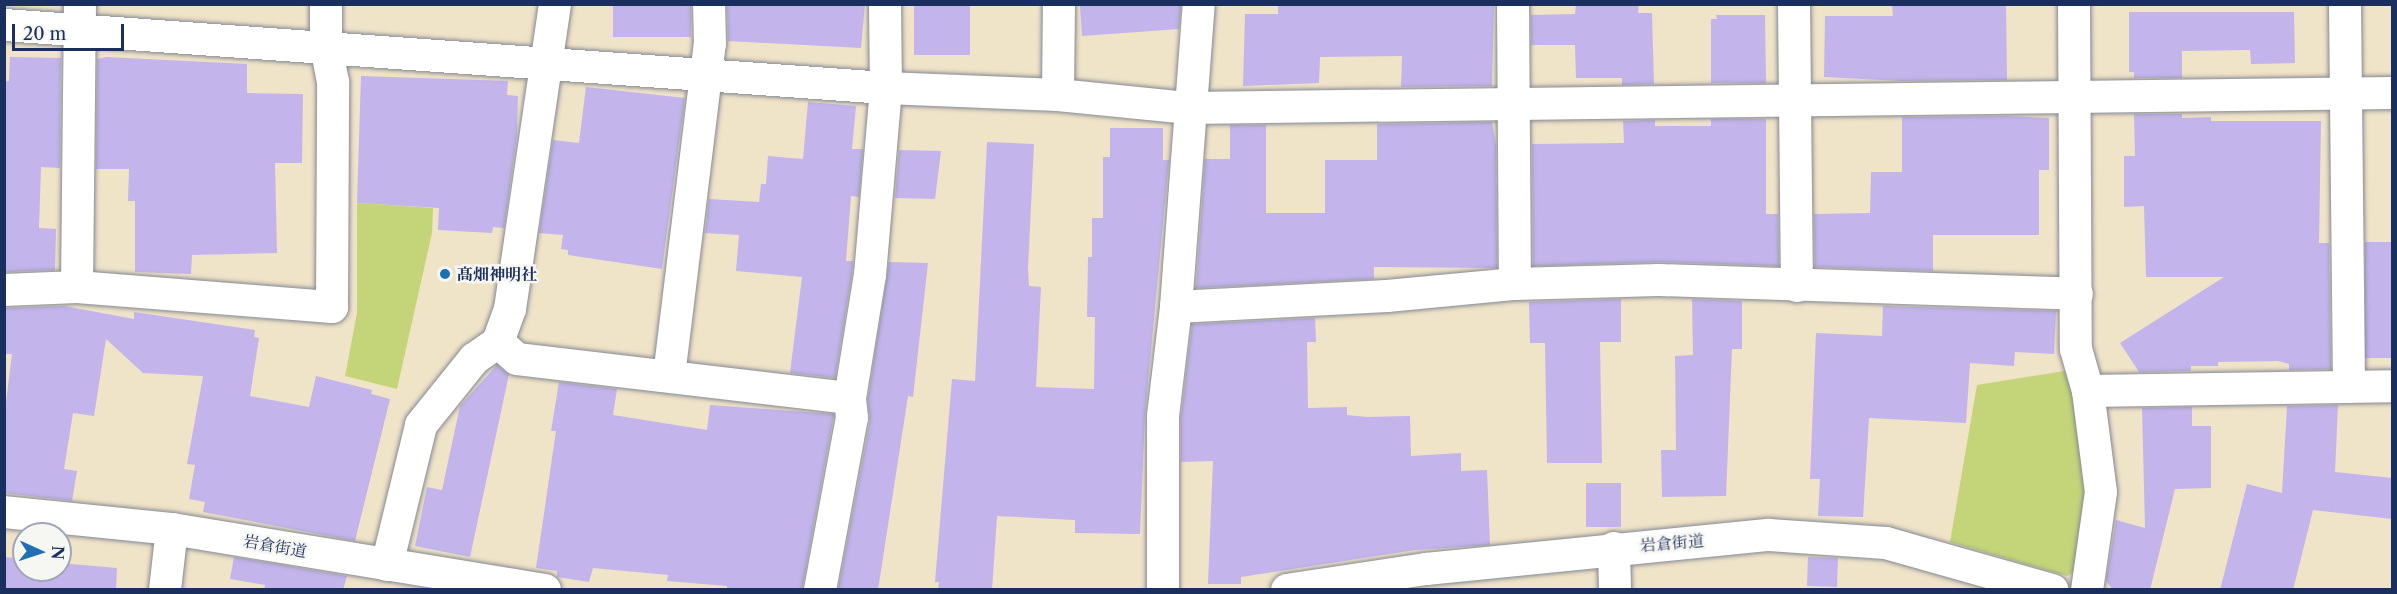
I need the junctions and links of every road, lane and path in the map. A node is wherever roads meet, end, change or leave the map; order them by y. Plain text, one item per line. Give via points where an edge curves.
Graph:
1 (326, 4) edge
2 (555, 4) edge
3 (709, 4) edge
4 (885, 4) edge
5 (1059, 4) edge
6 (1199, 4) edge
7 (1513, 4) edge
8 (1794, 4) edge
9 (2074, 4) edge
10 (2345, 4) edge
11 (80, 17) edge
12 (4, 25) edge
13 (326, 47) junction
14 (546, 64) junction
15 (704, 73) junction
16 (886, 88) junction
17 (2392, 93) edge
18 (1058, 94) junction
19 (2347, 94) junction
20 (2075, 97) junction
21 (1795, 100) junction
22 (1514, 105) junction
23 (1189, 108) junction
24 (1515, 284) junction
25 (1797, 286) junction
26 (77, 287) junction
27 (4, 290) edge
28 (2077, 294) junction
29 (1176, 308) junction
30 (498, 342) junction
31 (669, 376) junction
32 (2392, 386) edge
33 (2349, 387) junction
34 (2088, 391) junction
35 (850, 398) junction
36 (4, 512) edge
37 (172, 529) junction
38 (1614, 548) junction
39 (376, 573) edge
40 (1304, 588) edge
41 (165, 590) edge
42 (545, 590) edge
43 (820, 590) edge
44 (1163, 590) edge
45 (1616, 590) edge
46 (2052, 590) edge
47 (2087, 590) edge

1 - 13 street
2 - 14 street
3 - 15 street via 710,44
4 - 16 street
5 - 18 street
6 - 23 street
7 - 22 street
8 - 21 street
9 - 20 street
10 - 19 street
11 - 12 street
11 - 13 street
11 - 26 street
13 - 14 street
13 - 26 street via 333,82 332,307
14 - 15 street
14 - 30 street via 510,309
15 - 16 street
15 - 31 street
16 - 18 street
16 - 35 street via 870,275
17 - 19 street
18 - 23 street
19 - 20 street
19 - 33 street
20 - 21 street
20 - 28 street
21 - 22 street
21 - 25 street
22 - 23 street
22 - 24 street
23 - 29 street
24 - 25 street via 1659,280
24 - 29 street
25 - 28 street
26 - 27 street
28 - 34 street via 2076,349
29 - 44 street via 1163,416
30 - 31 street via 517,359
30 - 39 street via 474,359 421,425
31 - 35 street
32 - 33 street
33 - 34 street
34 - 47 street via 2101,492
35 - 43 street via 852,418
36 - 37 street, 岩倉街道
37 - 39 street, 岩倉街道
37 - 41 street
38 - 40 street, 岩倉街道
38 - 45 street
38 - 46 street, 岩倉街道 via 1769,534 1833,536 1886,543
39 - 42 street, 岩倉街道

